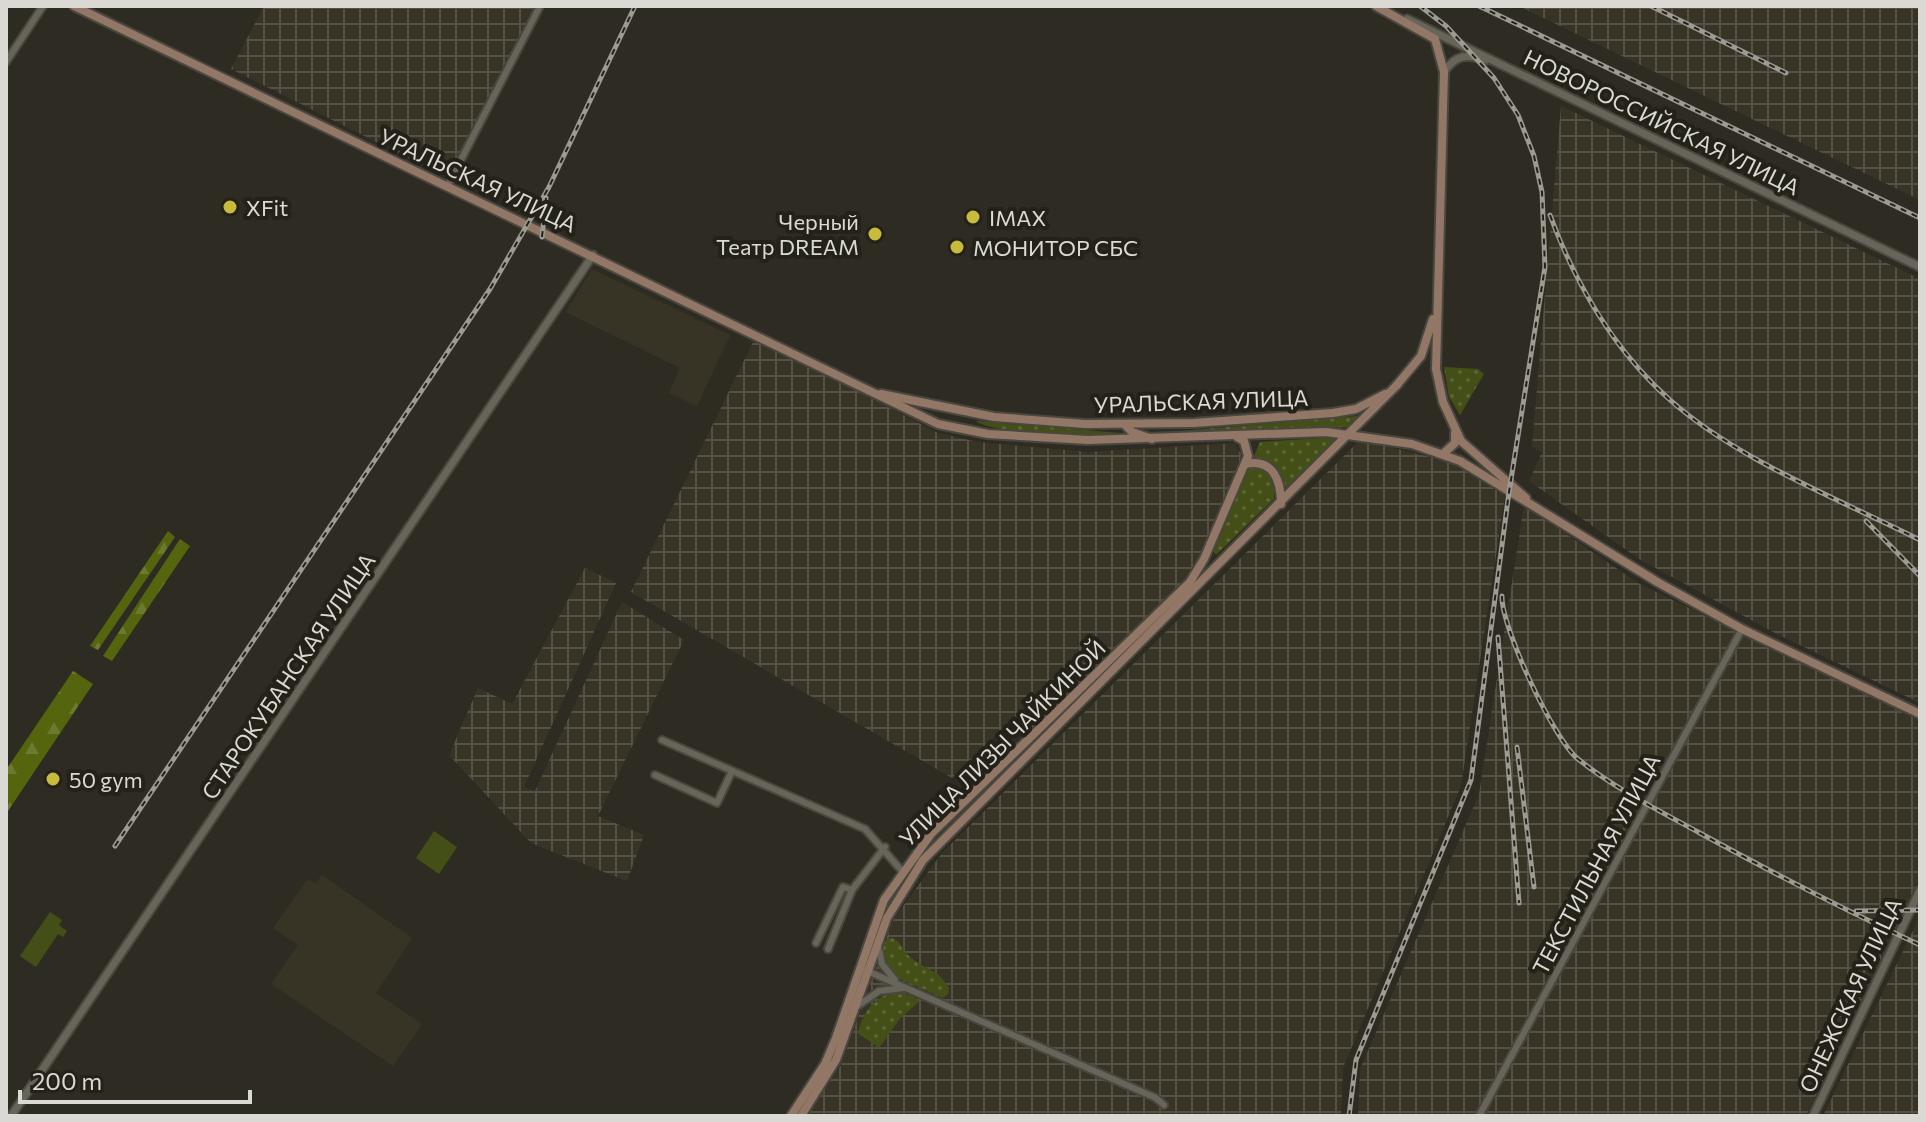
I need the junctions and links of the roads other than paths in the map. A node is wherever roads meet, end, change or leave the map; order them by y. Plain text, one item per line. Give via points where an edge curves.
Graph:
1 (43, 6) edge
2 (74, 6) edge
3 (540, 6) edge
4 (1376, 6) edge
5 (1388, 12) junction
6 (6, 62) edge
7 (1508, 66) junction
8 (1444, 72) junction
9 (448, 185) junction
10 (593, 255) junction
11 (1920, 267) edge
12 (1436, 307) junction
13 (1397, 385) junction
14 (865, 391) junction
15 (958, 411) junction
16 (1125, 425) junction
17 (979, 432) junction
18 (1455, 432) junction
19 (1353, 433) junction
20 (1236, 436) junction
21 (1153, 439) junction
22 (1443, 454) junction
23 (1245, 464) junction
24 (1281, 504) junction
25 (1584, 537) junction
26 (1188, 590) junction
27 (1743, 628) junction
28 (1920, 714) edge
29 (662, 740) dead end
30 (732, 771) junction
31 (655, 775) dead end
32 (885, 847) junction
33 (902, 871) junction
34 (852, 890) junction
35 (1920, 890) edge
36 (881, 932) junction
37 (816, 943) dead end
38 (828, 949) dead end
39 (858, 967) junction
40 (868, 971) junction
41 (909, 988) junction
42 (856, 1007) junction
43 (1164, 1105) dead end
44 (11, 1116) edge
45 (791, 1116) edge
46 (801, 1116) edge
47 (1479, 1116) edge
48 (1813, 1116) edge

1 - 6 street
2 - 9 main road, УРАЛЬСКАЯ УЛИЦА
3 - 9 street
4 - 5 main road, НОВОРОССИЙСКАЯ УЛИЦА
5 - 7 street, НОВОРОССИЙСКАЯ УЛИЦА
5 - 8 main road, НОВОРОССИЙСКАЯ УЛИЦА via 1435,39
7 - 8 street via 1467,55 1456,58
7 - 11 street, НОВОРОССИЙСКАЯ УЛИЦА
8 - 12 main road, НОВОРОССИЙСКАЯ УЛИЦА
9 - 10 main road, УРАЛЬСКАЯ УЛИЦА
10 - 14 main road, УРАЛЬСКАЯ УЛИЦА
10 - 44 street, СТАРОКУБАНСКАЯ УЛИЦА
12 - 13 main road, УРАЛЬСКАЯ УЛИЦА via 1421,356
12 - 18 main road, НОВОРОССИЙСКАЯ УЛИЦА via 1443,402
13 - 16 main road, УРАЛЬСКАЯ УЛИЦА via 1356,409 1333,413
13 - 19 main road
14 - 15 main road, УРАЛЬСКАЯ УЛИЦА
14 - 17 main road, УРАЛЬСКАЯ УЛИЦА via 938,424
15 - 16 main road, УРАЛЬСКАЯ УЛИЦА
15 - 17 main road
16 - 21 main road
17 - 21 main road, УРАЛЬСКАЯ УЛИЦА
18 - 22 main road via 1455,443
18 - 25 main road via 1468,450 1530,502
19 - 20 main road, УРАЛЬСКАЯ УЛИЦА
19 - 22 main road, УРАЛЬСКАЯ УЛИЦА
19 - 24 main road
20 - 21 main road, УРАЛЬСКАЯ УЛИЦА
20 - 23 main road via 1248,448
22 - 25 main road, УРАЛЬСКАЯ УЛИЦА
23 - 24 main road via 1271,468 1278,476
23 - 26 main road
24 - 26 main road
25 - 27 main road
26 - 33 main road, УЛИЦА ЛИЗЫ ЧАЙКИНОЙ via 931,834
26 - 36 main road, УЛИЦА ЛИЗЫ ЧАЙКИНОЙ via 939,841 898,897
27 - 28 main road
27 - 47 street, ТЕКСТИЛЬНАЯ УЛИЦА
29 - 30 street
30 - 31 street via 717,803
30 - 32 street via 865,829
32 - 33 street
32 - 34 street
33 - 39 main road, УЛИЦА ЛИЗЫ ЧАЙКИНОЙ via 884,900
34 - 37 street via 843,887
34 - 38 street
35 - 48 street, ОНЕЖСКАЯ УЛИЦА
36 - 40 main road, УЛИЦА ЛИЗЫ ЧАЙКИНОЙ
36 - 41 street via 882,964
39 - 40 street
39 - 45 main road, УЛИЦА ЛИЗЫ ЧАЙКИНОЙ via 825,1064
40 - 41 street
40 - 42 main road, УЛИЦА ЛИЗЫ ЧАЙКИНОЙ
41 - 42 street via 879,991
41 - 43 street
42 - 46 main road, УЛИЦА ЛИЗЫ ЧАЙКИНОЙ via 836,1060

